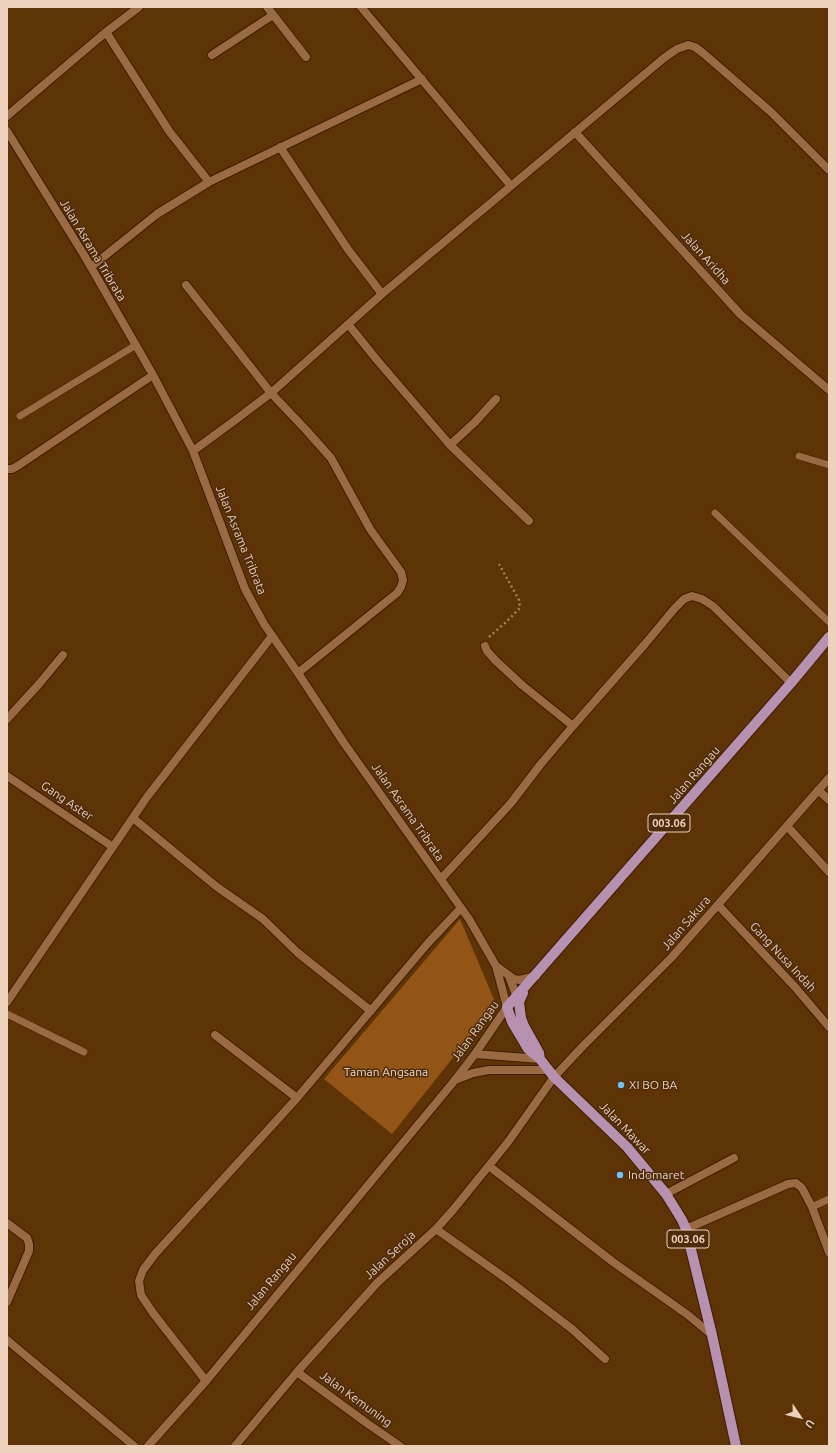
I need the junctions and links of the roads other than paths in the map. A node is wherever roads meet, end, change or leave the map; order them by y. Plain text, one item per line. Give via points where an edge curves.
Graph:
1 (139, 7) edge
2 (267, 7) edge
3 (362, 7) edge
4 (273, 15) junction
5 (106, 32) junction
6 (212, 55) dead end
7 (306, 57) dead end
8 (422, 79) junction
9 (7, 116) edge
10 (7, 131) edge
11 (575, 132) junction
12 (280, 147) junction
13 (829, 170) edge
14 (209, 182) junction
15 (511, 186) junction
16 (90, 268) junction
17 (186, 285) dead end
18 (382, 294) junction
19 (348, 324) junction
20 (136, 345) junction
21 (153, 375) junction
22 (829, 390) edge
23 (271, 393) junction
24 (496, 399) dead end
25 (20, 416) dead end
26 (450, 445) junction
27 (193, 451) junction
28 (799, 456) dead end
29 (829, 465) edge
30 (7, 469) edge
31 (715, 514) dead end
32 (529, 521) dead end
33 (829, 622) edge
34 (272, 636) junction
35 (829, 636) edge
36 (485, 646) road end
37 (63, 655) dead end
38 (298, 673) junction
39 (791, 683) junction
40 (7, 719) edge
41 (573, 726) junction
42 (7, 776) edge
43 (829, 778) edge
44 (818, 790) junction
45 (829, 800) edge
46 (133, 818) junction
47 (787, 826) junction
48 (112, 847) junction
49 (829, 872) edge
50 (441, 879) junction
51 (718, 905) junction
52 (462, 908) junction
53 (496, 966) junction
54 (509, 976) junction
55 (536, 976) junction
56 (518, 999) junction
57 (7, 1002) edge
58 (507, 1007) junction
59 (371, 1011) junction
60 (7, 1014) edge
61 (829, 1027) edge
62 (215, 1035) dead end
63 (84, 1052) dead end
64 (475, 1054) junction
65 (540, 1059) junction
66 (551, 1073) junction
67 (455, 1080) junction
68 (297, 1098) junction
69 (734, 1158) dead end
70 (489, 1166) junction
71 (666, 1194) junction
72 (829, 1199) edge
73 (812, 1207) junction
74 (7, 1223) edge
75 (436, 1229) junction
76 (686, 1229) junction
77 (829, 1252) edge
78 (7, 1302) edge
79 (712, 1335) junction
80 (7, 1340) edge
81 (606, 1359) dead end
82 (297, 1372) junction
83 (206, 1381) junction
84 (134, 1446) edge
85 (148, 1446) edge
86 (235, 1446) edge
87 (400, 1446) edge
88 (736, 1446) edge

1 - 5 street
2 - 4 street
3 - 8 street
4 - 6 street
4 - 7 street
5 - 9 street
5 - 14 street via 169,131
8 - 12 street
8 - 15 street
10 - 16 street, Jalan Asrama Tribrata
11 - 13 street via 664,58 677,49 695,47 770,112
11 - 15 street
11 - 22 street, Jalan Aridha via 740,314
12 - 14 street
12 - 18 street via 347,248
14 - 16 street via 157,214
15 - 18 street
16 - 20 street, Jalan Asrama Tribrata
17 - 23 street
18 - 19 street
19 - 23 street
19 - 26 street
20 - 21 street, Jalan Asrama Tribrata
20 - 25 lane
21 - 27 street, Jalan Asrama Tribrata
21 - 30 street via 19,465
23 - 27 street
23 - 38 street via 331,458 370,529 401,572 403,580 397,593
24 - 26 street
26 - 32 street
27 - 34 street, Jalan Asrama Tribrata via 245,589
28 - 29 lane
31 - 33 lane
34 - 38 street, Jalan Asrama Tribrata
34 - 46 street
35 - 39 main road, Jalan Rangau / 003.06
36 - 41 street via 495,660 522,685
37 - 40 street
38 - 50 street, Jalan Asrama Tribrata via 344,743
39 - 41 street via 714,606 692,596 684,599 675,608
39 - 55 main road, Jalan Rangau / 003.06
41 - 50 street via 511,803
42 - 48 street, Gang Aster
43 - 44 street, Jalan Sakura
44 - 45 street
44 - 47 street, Jalan Sakura
46 - 48 street
46 - 59 street via 217,887 263,919 298,953
47 - 49 street
47 - 51 street, Jalan Sakura
48 - 57 street
50 - 52 street, Jalan Asrama Tribrata
51 - 61 street, Gang Nusa Indah
51 - 66 street, Jalan Sakura via 672,957 583,1046
52 - 53 street, Jalan Asrama Tribrata
52 - 59 street via 428,943
53 - 54 street
53 - 58 street, Jalan Asrama Tribrata
54 - 55 street via 520,980
54 - 56 street
55 - 56 main road, Jalan Rangau / 003.06
56 - 58 main road, Jalan Rangau / 003.06
56 - 65 main road, 003.06 via 521,1018 540,1053
58 - 64 street, Jalan Rangau
58 - 65 main road, Jalan Mawar / 003.06 via 512,1022 528,1049
59 - 68 street
60 - 63 lane
62 - 68 street
64 - 65 street
64 - 67 street, Jalan Rangau
65 - 66 main road, Jalan Mawar / 003.06
66 - 67 street via 489,1070
66 - 70 street, Jalan Seroja via 508,1142
66 - 71 main road, Jalan Mawar / 003.06 via 627,1147
67 - 83 street, Jalan Rangau
68 - 83 street via 155,1254 143,1270 139,1281 141,1295 153,1313
69 - 71 street
70 - 75 street, Jalan Seroja
70 - 79 street
71 - 76 main road, Jalan Mawar / 003.06
72 - 73 lane
73 - 76 street via 802,1188 792,1183
73 - 77 street
74 - 78 street via 27,1238 30,1251
75 - 81 street via 508,1280 572,1329
75 - 82 street, Jalan Seroja via 377,1283
76 - 79 main road, Jalan Mawar / 003.06
79 - 88 main road, Jalan Mawar / 003.06
80 - 84 street
82 - 86 street, Jalan Seroja
82 - 87 street, Jalan Kemuning
83 - 85 street, Jalan Rangau

